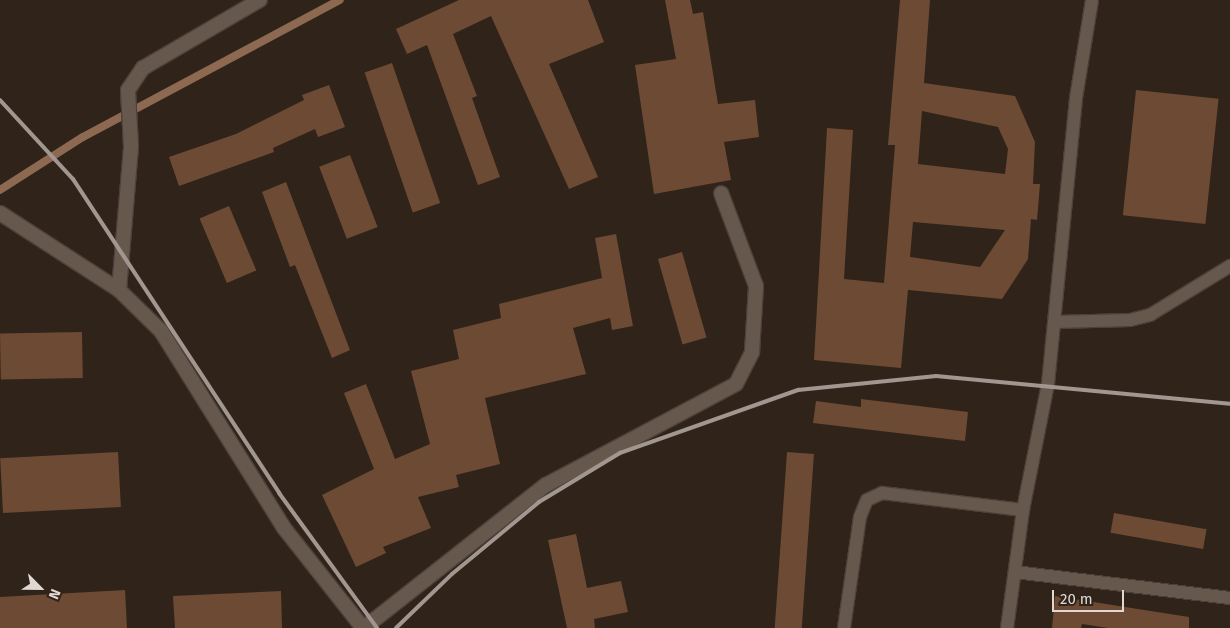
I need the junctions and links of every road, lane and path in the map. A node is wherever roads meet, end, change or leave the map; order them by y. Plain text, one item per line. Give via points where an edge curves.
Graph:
1 (260, 0) edge
2 (1092, 0) edge
3 (720, 193) dead end
4 (0, 213) edge
5 (1230, 266) edge
6 (119, 290) junction
7 (1056, 322) junction
8 (1023, 510) junction
9 (1016, 572) junction
10 (1230, 598) edge
11 (363, 628) edge
12 (844, 628) edge
13 (1007, 628) edge

1 - 6 street via 143,68 128,90 126,106 132,146
2 - 7 lane via 1076,98
3 - 11 street via 756,286 752,352 736,384 546,485
4 - 6 street
5 - 7 lane via 1150,315 1130,320
6 - 11 street via 162,331 284,528
7 - 8 lane
8 - 9 lane
8 - 12 lane via 882,493 867,500 860,517
9 - 10 lane
9 - 13 lane

